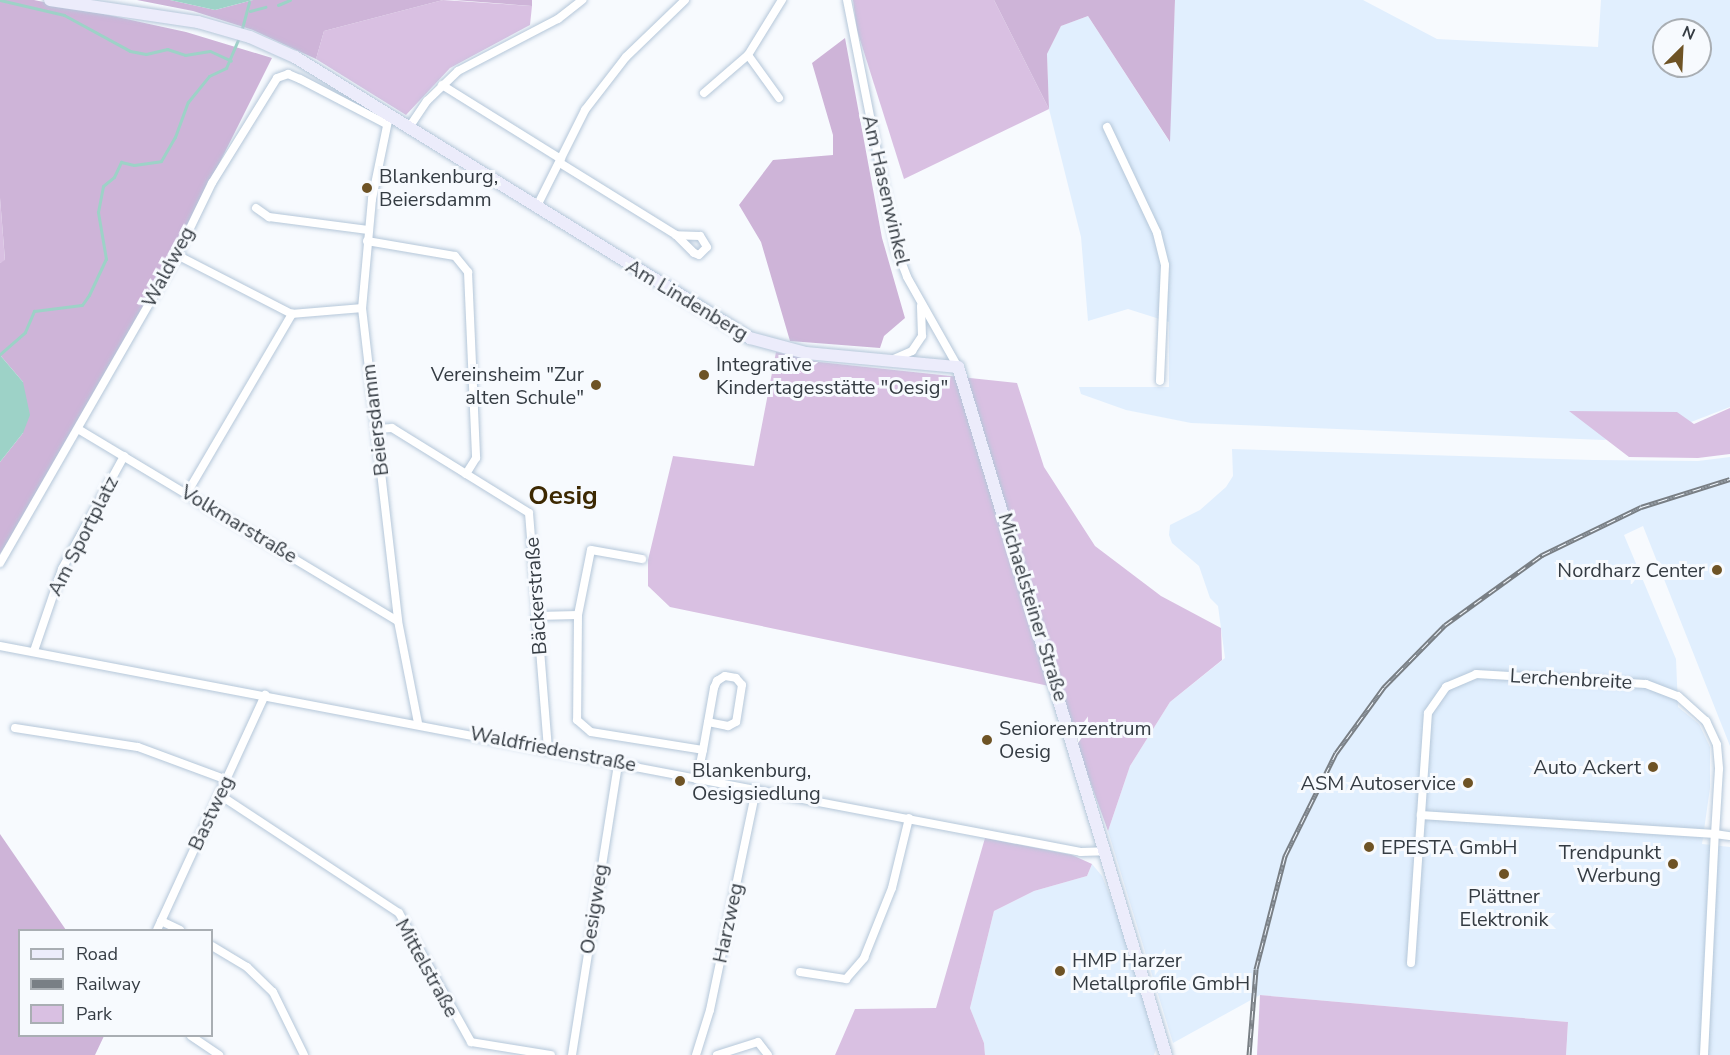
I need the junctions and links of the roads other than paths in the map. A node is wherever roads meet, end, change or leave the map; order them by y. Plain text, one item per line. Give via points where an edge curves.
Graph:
1 (50, 0) edge
2 (582, 0) edge
3 (685, 0) edge
4 (782, 0) edge
5 (847, 0) edge
6 (748, 55) junction
7 (442, 85) junction
8 (704, 93) dead end
9 (779, 98) dead end
10 (388, 121) junction
11 (405, 127) junction
12 (1107, 127) dead end
13 (561, 161) junction
14 (256, 208) dead end
15 (536, 208) junction
16 (368, 231) junction
17 (676, 235) dead end
18 (367, 241) junction
19 (177, 255) junction
20 (921, 302) junction
21 (362, 308) junction
22 (292, 314) junction
23 (892, 359) junction
24 (958, 367) junction
25 (1160, 381) dead end
26 (78, 429) junction
27 (377, 429) junction
28 (124, 456) junction
29 (466, 474) junction
30 (187, 493) junction
31 (642, 560) dead end
32 (0, 563) edge
33 (578, 615) junction
34 (536, 616) junction
35 (398, 621) junction
36 (0, 646) edge
37 (34, 651) junction
38 (265, 695) junction
39 (418, 723) junction
40 (708, 723) junction
41 (15, 728) dead end
42 (548, 748) junction
43 (703, 750) junction
44 (618, 763) junction
45 (697, 779) junction
46 (227, 780) junction
47 (756, 790) junction
48 (220, 795) junction
49 (1421, 815) junction
50 (909, 818) junction
51 (1715, 834) junction
52 (1730, 836) edge
53 (1105, 851) junction
54 (161, 921) junction
55 (157, 929) edge
56 (178, 929) edge
57 (213, 947) edge
58 (1411, 963) dead end
59 (800, 972) dead end
60 (194, 1037) edge
61 (219, 1055) edge
62 (304, 1055) edge
63 (551, 1055) edge
64 (572, 1055) edge
65 (696, 1055) edge
66 (717, 1055) edge
67 (768, 1055) edge
68 (1166, 1055) edge
69 (1704, 1055) edge

1 - 10 street, Am Lindenberg via 198,22 241,34 295,57
2 - 7 street via 558,19 458,71
3 - 13 street via 602,87 585,110
4 - 6 street
5 - 20 street, Am Hasenwinkel via 891,231 907,277
6 - 8 street
6 - 9 street
7 - 11 street
7 - 13 street
10 - 11 street, Am Lindenberg
10 - 16 street, Beiersdamm
10 - 19 street, Waldweg via 288,74 277,78 212,183
11 - 15 street, Am Lindenberg
12 - 25 street via 1157,232 1166,265
13 - 15 street
13 - 17 street
14 - 16 street via 269,217
15 - 23 street, Am Lindenberg via 750,338 806,353
16 - 18 street, Beiersdamm
18 - 21 street, Beiersdamm
18 - 29 street via 455,256 468,272 476,458
19 - 22 street
19 - 26 street, Waldweg
20 - 23 street via 922,336 912,351
20 - 24 street, Am Hasenwinkel
21 - 22 street
21 - 27 street, Beiersdamm
22 - 30 street
23 - 24 street, Am Lindenberg
24 - 53 street, Michaelsteiner Straße
26 - 28 street, Volkmarstraße
26 - 32 street, Waldweg
27 - 29 street, Bäckerstraße via 392,428
27 - 35 street, Beiersdamm
28 - 30 street, Volkmarstraße
28 - 37 street, Am Sportplatz via 62,569
29 - 34 street, Bäckerstraße via 529,513
30 - 35 street, Volkmarstraße
31 - 33 street via 591,550
33 - 34 street
33 - 43 street via 574,701 577,720 583,728
34 - 42 street, Bäckerstraße
35 - 39 street, Beiersdamm
36 - 37 street, Waldfriedenstraße
37 - 38 street, Waldfriedenstraße
38 - 39 street, Waldfriedenstraße
38 - 46 street, Bastweg
39 - 42 street, Waldfriedenstraße
40 - 40 street via 717,681 725,676 736,678 742,685 736,722 728,726
40 - 43 street
41 - 46 street via 138,747
42 - 44 street, Waldfriedenstraße
43 - 45 street
44 - 45 street, Waldfriedenstraße
44 - 64 street, Oesigweg
45 - 47 street, Waldfriedenstraße
46 - 48 street, Bastweg
47 - 50 street, Waldfriedenstraße
47 - 65 street, Harzweg via 710,1010
48 - 54 street, Bastweg
48 - 63 street, Mittelstraße via 399,914 471,1042
49 - 51 street
49 - 51 street, Lerchenbreite via 1428,713 1438,695 1456,680 1476,674 1646,684 1668,690 1689,703 1713,731 1719,769
49 - 58 street, Lerchenbreite
50 - 53 street, Waldfriedenstraße via 1081,852
50 - 59 street via 892,888 864,958 846,979
51 - 52 street
51 - 69 street, Lerchenbreite
53 - 68 street, Michaelsteiner Straße
54 - 55 street, Bastweg
54 - 56 street
57 - 62 street via 247,967 273,992
60 - 61 street
66 - 67 street via 758,1042

